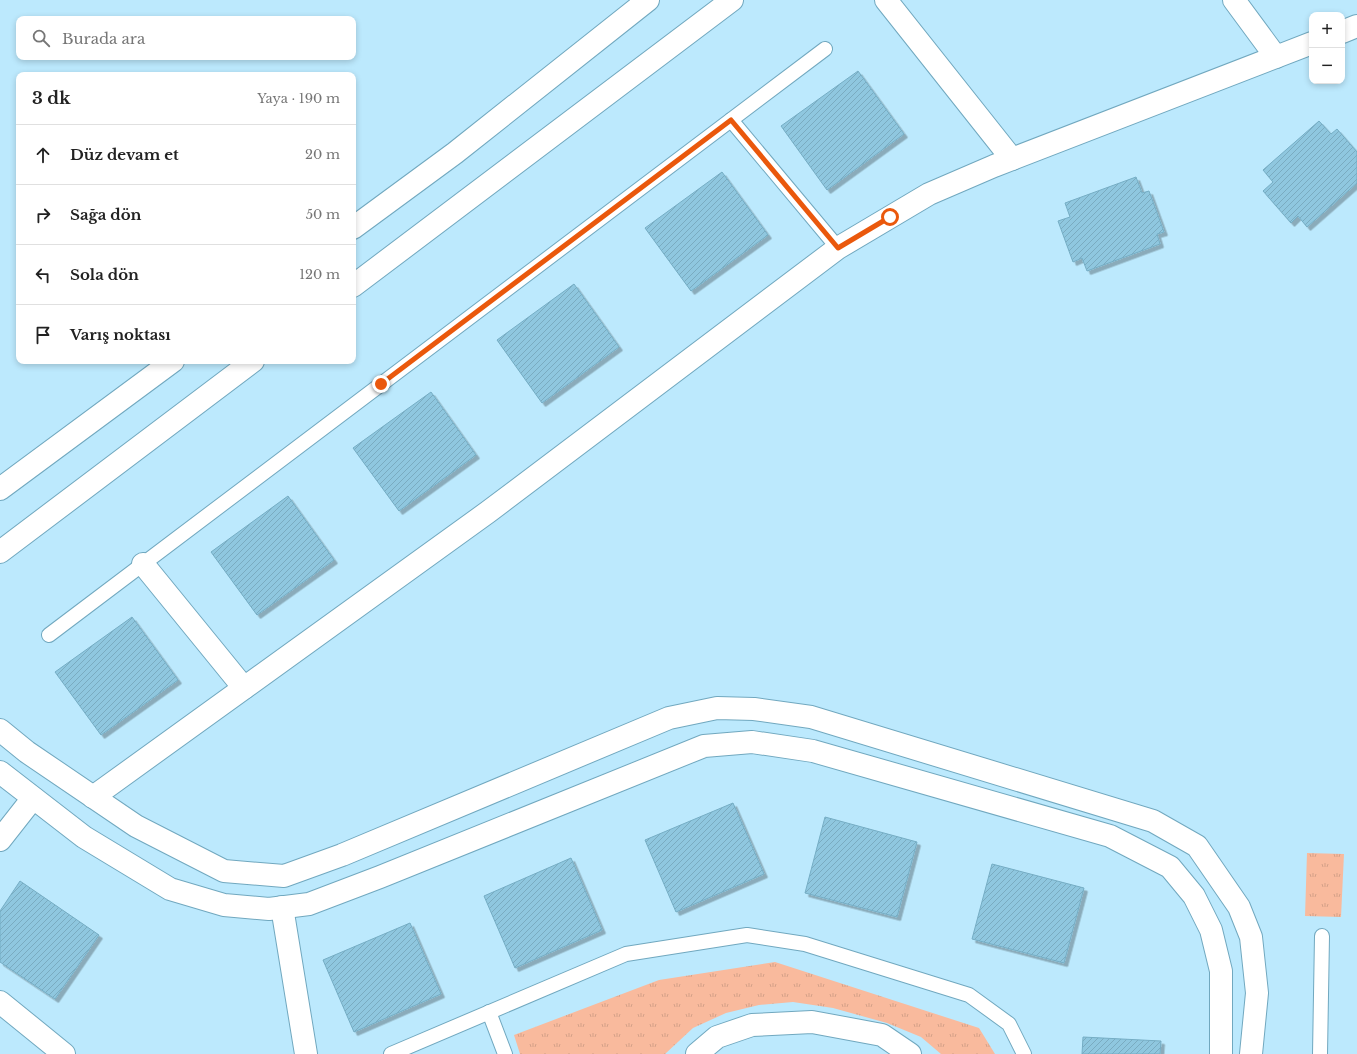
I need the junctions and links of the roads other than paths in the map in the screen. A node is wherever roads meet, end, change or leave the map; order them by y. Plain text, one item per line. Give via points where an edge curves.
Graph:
1 (648, 0) edge
2 (732, 0) edge
3 (886, 0) edge
4 (1234, 0) edge
5 (1357, 26) edge
6 (1345, 31) edge
7 (1309, 44) edge
8 (825, 49) dead end
9 (1276, 57) junction
10 (731, 120) junction
11 (1012, 160) junction
12 (356, 226) edge
13 (838, 248) junction
14 (356, 284) edge
15 (169, 364) edge
16 (249, 364) edge
17 (0, 489) edge
18 (0, 552) edge
19 (143, 564) junction
20 (49, 635) dead end
21 (244, 688) junction
22 (0, 730) edge
23 (0, 772) edge
24 (93, 797) junction
25 (33, 798) junction
26 (0, 840) edge
27 (282, 907) junction
28 (1322, 936) dead end
29 (0, 1002) edge
30 (489, 1012) junction
31 (64, 1054) edge
32 (306, 1054) edge
33 (391, 1054) edge
34 (505, 1054) edge
35 (697, 1054) edge
36 (910, 1054) edge
37 (1024, 1054) edge
38 (1221, 1054) edge
39 (1251, 1054) edge
40 (1320, 1054) edge

1 - 12 street via 455,153
2 - 14 street
3 - 11 street
4 - 9 street
5 - 6 street
7 - 9 street
8 - 10 lane
9 - 11 street
10 - 13 lane
10 - 19 lane
11 - 13 street via 928,194
13 - 21 street via 488,512
15 - 17 street
16 - 18 street
19 - 20 lane
19 - 21 street
21 - 24 street
22 - 24 street via 27,752
23 - 25 street
24 - 39 street via 136,826 224,871 284,876 342,855 669,718 717,708 754,709 812,717 1153,821 1197,846 1239,907 1251,937 1257,993
25 - 26 street
25 - 27 street via 84,837 170,889 224,905 269,909
27 - 32 street
27 - 38 street via 309,904 704,746 752,742 813,751 1110,836 1170,867 1194,896 1211,930 1221,971
28 - 40 lane
29 - 31 street
30 - 33 lane
30 - 34 lane
30 - 37 lane via 626,954 747,935 805,944 969,995 1009,1024
35 - 36 street via 717,1037 752,1024 812,1022 882,1035

